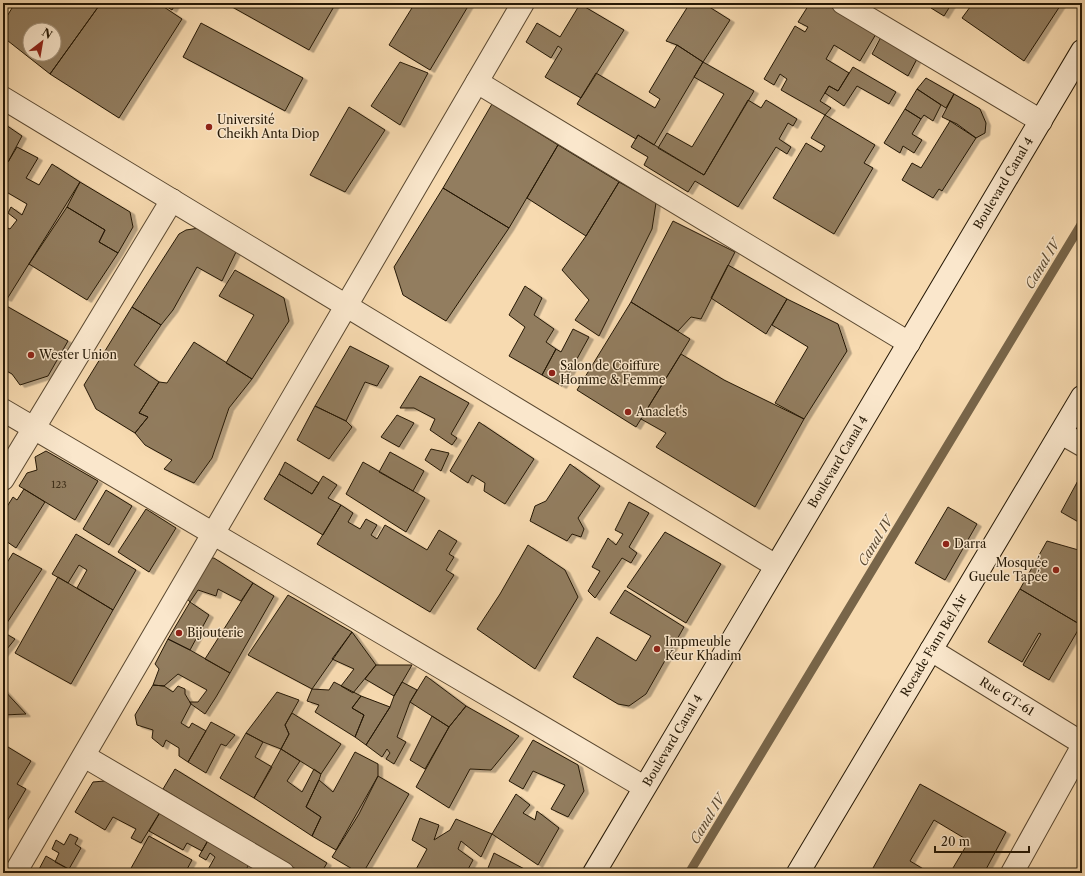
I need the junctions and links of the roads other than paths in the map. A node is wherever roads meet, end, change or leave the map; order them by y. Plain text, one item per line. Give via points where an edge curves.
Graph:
1 (523, 3) edge
2 (843, 3) edge
3 (1082, 52) edge
4 (477, 82) junction
5 (3, 98) edge
6 (1041, 121) junction
7 (172, 200) junction
8 (347, 305) junction
9 (909, 343) junction
10 (1082, 397) edge
11 (3, 410) edge
12 (34, 428) junction
13 (1061, 433) junction
14 (1082, 446) edge
15 (3, 479) edge
16 (213, 534) junction
17 (776, 566) junction
18 (931, 650) junction
19 (1082, 743) edge
20 (1082, 747) edge
21 (84, 756) junction
22 (644, 787) junction
23 (15, 873) edge
24 (283, 873) edge
25 (594, 873) edge
26 (798, 873) edge
27 (1012, 873) edge

1 - 4 street
2 - 6 street
3 - 6 street, Boulevard Canal 4
4 - 8 street
4 - 9 street
5 - 7 street
6 - 9 street, Boulevard Canal 4
7 - 8 street
7 - 12 street
8 - 16 street
8 - 17 street
9 - 17 street, Boulevard Canal 4
10 - 13 street, Rocade Fann Bel Air
11 - 12 street
12 - 15 street
12 - 16 street
13 - 14 street
13 - 18 street, Rocade Fann Bel Air
16 - 21 street
16 - 22 street
17 - 22 street, Boulevard Canal 4
18 - 19 street, Rue GT-61
18 - 26 street, Rocade Fann Bel Air
20 - 27 street
21 - 23 street
21 - 24 street
22 - 25 street, Boulevard Canal 4

